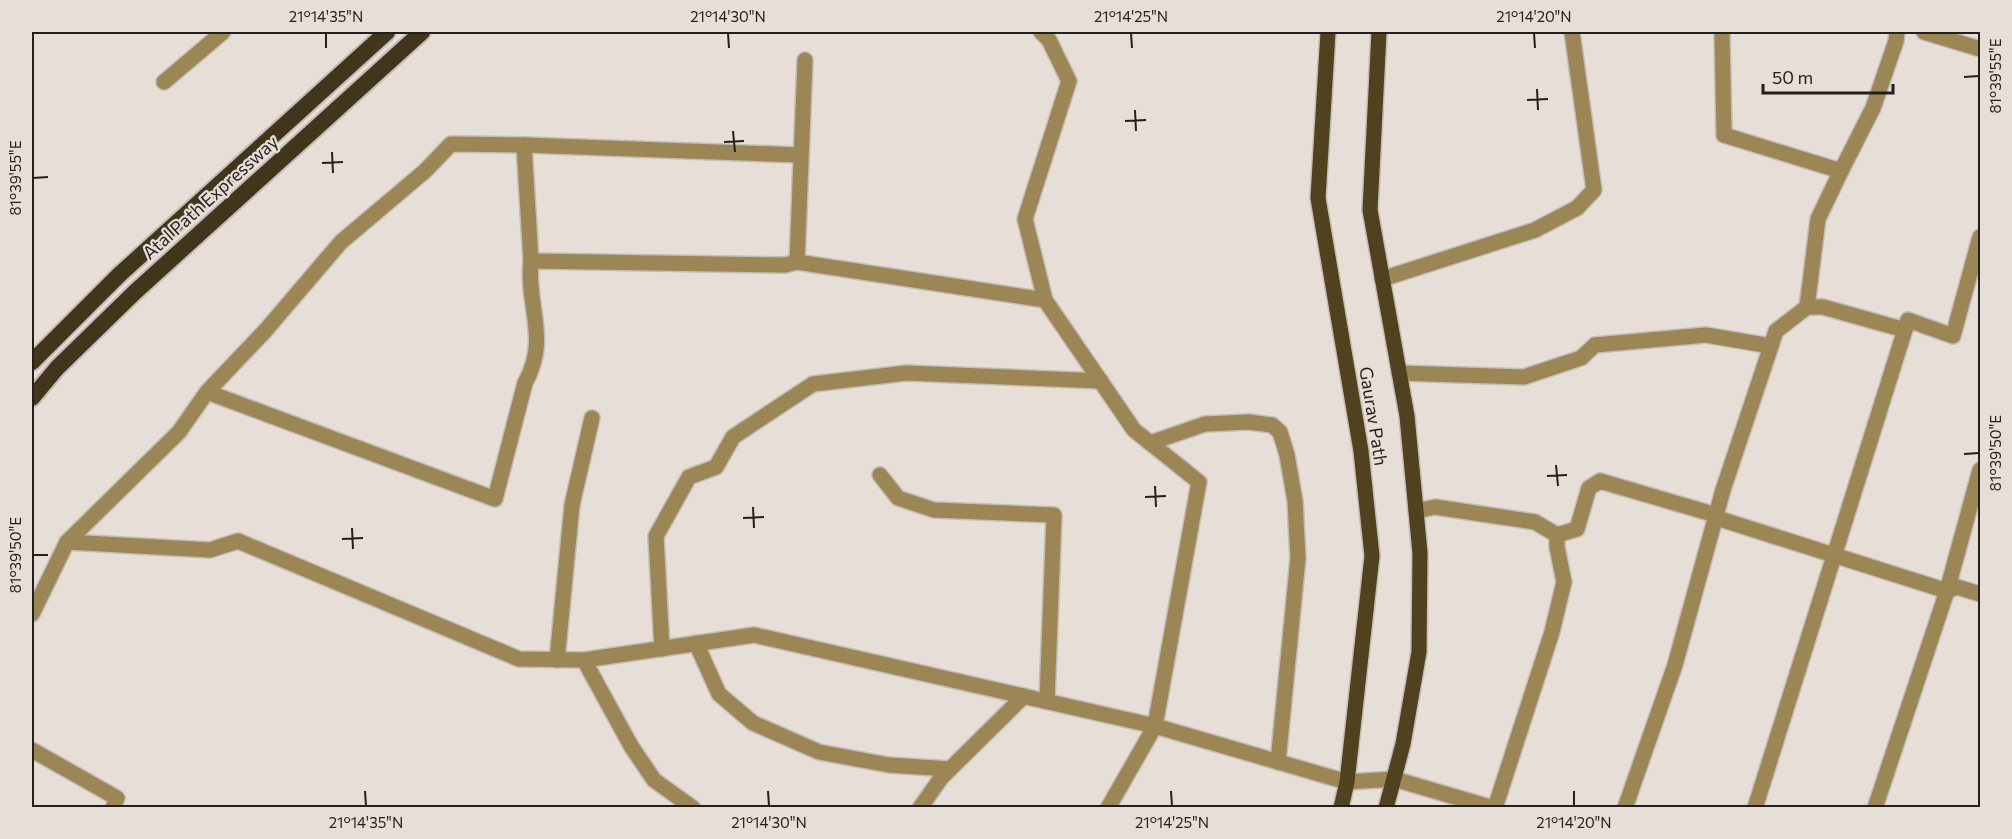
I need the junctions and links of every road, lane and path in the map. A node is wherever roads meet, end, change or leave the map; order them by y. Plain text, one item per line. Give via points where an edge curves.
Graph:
1 (223, 32) edge
2 (387, 32) edge
3 (422, 32) edge
4 (1041, 32) edge
5 (1328, 32) edge
6 (1379, 32) edge
7 (1572, 32) edge
8 (1722, 32) edge
9 (1897, 32) edge
10 (1924, 32) edge
11 (1980, 49) edge
12 (805, 60) dead end
13 (164, 82) dead end
14 (524, 145) junction
15 (800, 155) junction
16 (1840, 171) junction
17 (1980, 237) edge
18 (531, 261) junction
19 (797, 262) junction
20 (1382, 279) junction
21 (1045, 300) junction
22 (1806, 307) junction
23 (1905, 330) junction
24 (1771, 346) junction
25 (32, 362) edge
26 (1399, 373) junction
27 (1101, 381) junction
28 (207, 392) junction
29 (32, 398) edge
30 (592, 418) dead end
31 (1150, 442) junction
32 (1980, 470) edge
33 (880, 475) dead end
34 (1416, 511) junction
35 (1716, 515) junction
36 (1557, 535) junction
37 (66, 542) junction
38 (1835, 555) junction
39 (1947, 591) junction
40 (1980, 594) edge
41 (32, 614) edge
42 (696, 643) junction
43 (662, 649) junction
44 (557, 660) junction
45 (584, 660) junction
46 (1024, 696) junction
47 (1047, 701) junction
48 (1155, 726) junction
49 (32, 750) edge
50 (1278, 762) junction
51 (950, 769) junction
52 (1394, 778) junction
53 (1347, 782) junction
54 (112, 807) edge
55 (693, 807) edge
56 (920, 807) edge
57 (1108, 807) edge
58 (1341, 807) edge
59 (1386, 807) edge
60 (1494, 807) edge
61 (1625, 807) edge
62 (1755, 807) edge
63 (1875, 807) edge

1 - 13 street
2 - 25 highway, Atal Path Expressway via 119,275
3 - 29 highway, Atal Path Expressway via 135,292
4 - 21 street via 1049,39 1069,81 1025,219
5 - 53 main road, Gaurav Path via 1318,198 1360,451 1372,556
6 - 20 main road via 1370,210
7 - 20 street via 1594,190 1577,208 1535,230
8 - 16 street via 1724,135
9 - 16 street via 1874,108
10 - 11 street
12 - 15 street
14 - 15 street
14 - 18 street
14 - 28 street via 451,144 341,242
15 - 19 street
16 - 22 street via 1818,219
17 - 23 street via 1953,336 1908,320
18 - 19 street via 785,265
18 - 28 street via 538,336 533,369 525,383 495,499
19 - 21 street
20 - 26 main road
21 - 27 street
22 - 23 street via 1823,307
22 - 24 street via 1776,331
23 - 38 street
24 - 26 street via 1706,335 1594,345 1581,358 1524,377
24 - 35 street
26 - 34 main road
27 - 31 street via 1134,430
27 - 43 street via 906,373 813,384 734,437 716,467 689,477 656,536
28 - 37 street via 179,432
30 - 44 street via 572,506
31 - 48 street via 1199,482
31 - 50 street via 1205,424 1249,422 1272,425 1280,432 1295,501 1298,558
32 - 39 street
33 - 47 street via 898,498 934,510 1054,515
34 - 36 street via 1434,507 1535,522
34 - 52 main road via 1420,553 1419,652
35 - 36 street via 1600,481 1589,488 1577,530
35 - 38 street
35 - 61 street via 1675,665
36 - 60 street via 1564,582 1552,632
37 - 41 street
37 - 44 street via 210,550 238,541 519,659
38 - 39 street
38 - 62 street
39 - 40 street via 1957,587
39 - 63 street
42 - 43 street
42 - 46 street via 754,634
42 - 51 street via 719,694 753,723 819,752 889,765
43 - 45 street
44 - 45 street
45 - 55 street via 654,780
46 - 47 street
46 - 51 street
47 - 48 street
48 - 50 street
48 - 57 street
49 - 54 street via 117,798
50 - 53 street
51 - 56 street
52 - 53 street
52 - 59 main road
52 - 60 street
53 - 58 main road, Gaurav Path

